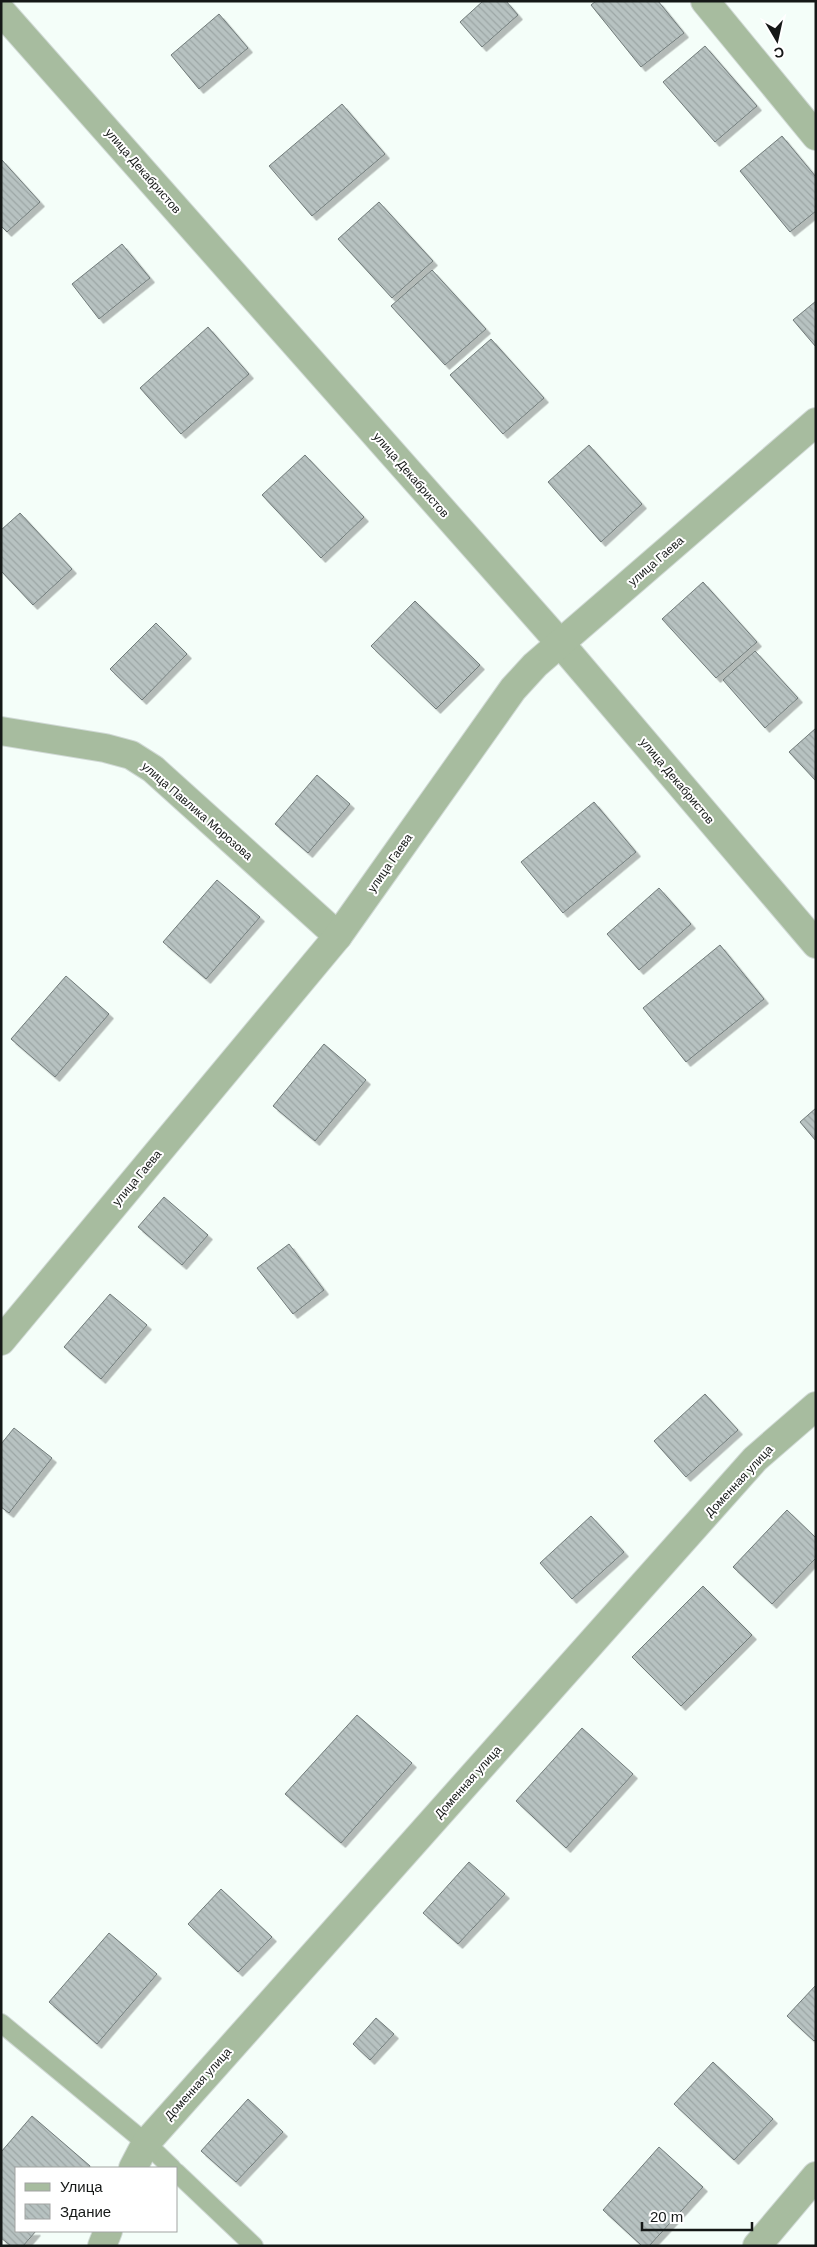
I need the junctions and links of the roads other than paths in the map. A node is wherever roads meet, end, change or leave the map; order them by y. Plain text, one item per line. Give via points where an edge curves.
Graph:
1 (705, 1) edge
2 (1, 11) edge
3 (816, 136) edge
4 (816, 422) edge
5 (560, 643) junction
6 (1, 731) edge
7 (338, 936) junction
8 (816, 944) edge
9 (1, 1341) edge
10 (816, 1406) edge
11 (1, 2023) edge
12 (146, 2143) junction
13 (134, 2167) edge
14 (171, 2167) edge
15 (178, 2174) edge
16 (816, 2176) edge
17 (108, 2232) edge
18 (102, 2246) edge
19 (254, 2246) edge
20 (757, 2246) edge

1 - 3 street
2 - 5 street, улица Декабристов
4 - 5 street, улица Гаева
5 - 7 street, улица Гаева via 513,689
5 - 8 street, улица Декабристов
6 - 7 street, улица Павлика Морозова via 131,755 153,769
7 - 9 street, улица Гаева
10 - 12 street, Доменная улица via 756,1459
11 - 12 lane
12 - 13 street, Доменная улица
12 - 14 lane
15 - 19 lane
16 - 20 street
17 - 18 street

